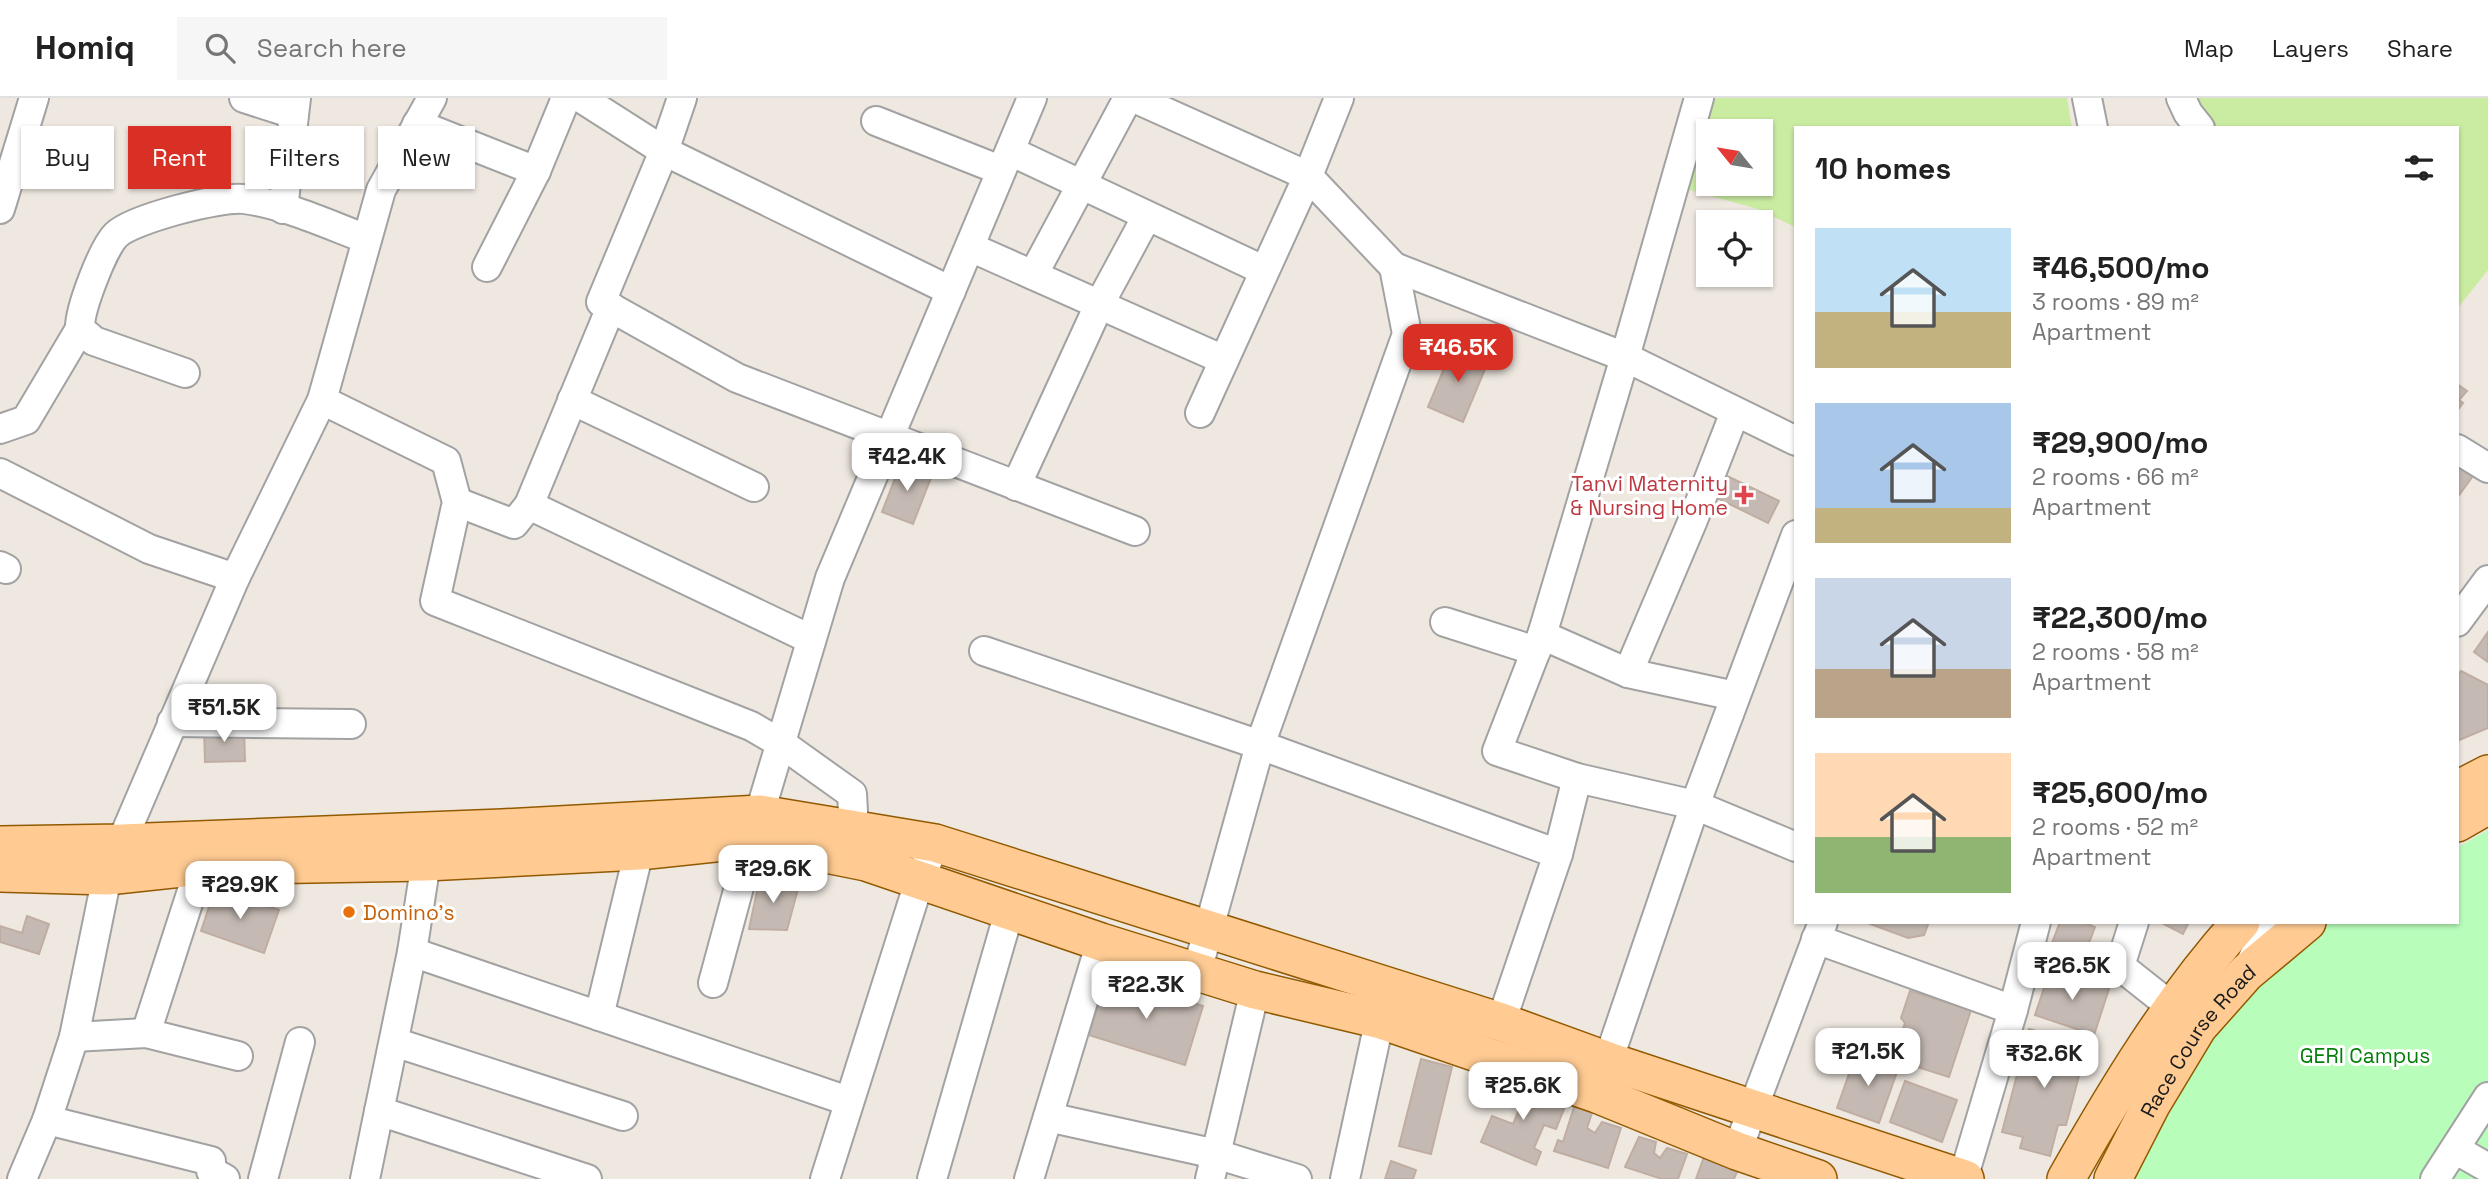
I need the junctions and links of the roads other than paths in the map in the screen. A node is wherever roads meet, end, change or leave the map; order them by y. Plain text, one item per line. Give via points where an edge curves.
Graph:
1 (33, 98) edge
2 (244, 98) edge
3 (432, 98) edge
4 (566, 98) edge
5 (581, 98) edge
6 (682, 98) edge
7 (1032, 98) edge
8 (1128, 98) edge
9 (1135, 98) edge
10 (1339, 98) edge
11 (1699, 98) edge
12 (2087, 98) edge
13 (2181, 98) edge
14 (1167, 105) edge
15 (295, 106) edge
16 (876, 121) dead end
17 (417, 124) junction
18 (2094, 126) edge
19 (2198, 126) edge
20 (664, 151) junction
21 (1005, 160) junction
22 (536, 171) junction
23 (1308, 176) junction
24 (1080, 184) junction
25 (0, 209) edge
26 (283, 209) junction
27 (1147, 216) junction
28 (367, 239) junction
29 (970, 247) junction
30 (487, 267) dead end
31 (1394, 267) junction
32 (1263, 270) junction
33 (1033, 275) junction
34 (951, 291) junction
35 (1099, 305) junction
36 (611, 307) junction
37 (80, 329) junction
38 (1625, 357) junction
39 (1224, 360) junction
40 (185, 373) dead end
41 (322, 400) junction
42 (572, 400) junction
43 (1735, 411) junction
44 (1199, 413) dead end
45 (0, 429) edge
46 (890, 437) junction
47 (1794, 440) edge
48 (2459, 450) edge
49 (2488, 468) edge
50 (0, 473) edge
51 (1016, 485) junction
52 (754, 487) dead end
53 (457, 502) junction
54 (529, 505) junction
55 (1135, 531) dead end
56 (1794, 540) edge
57 (235, 578) junction
58 (2488, 580) edge
59 (2459, 616) edge
60 (1445, 622) dead end
61 (810, 639) junction
62 (1539, 643) junction
63 (984, 651) dead end
64 (1628, 673) junction
65 (1735, 696) junction
66 (172, 722) junction
67 (351, 724) dead end
68 (782, 744) junction
69 (1260, 745) junction
70 (2488, 774) edge
71 (1577, 778) junction
72 (2459, 789) edge
73 (2488, 804) edge
74 (1695, 805) junction
75 (2459, 822) edge
76 (756, 827) junction
77 (121, 843) junction
78 (935, 843) junction
79 (851, 844) junction
80 (0, 845) edge
81 (1794, 845) edge
82 (639, 851) junction
83 (1558, 853) junction
84 (426, 862) junction
85 (200, 866) junction
86 (0, 873) edge
87 (107, 876) junction
88 (920, 879) junction
89 (1010, 909) junction
90 (2035, 924) edge
91 (2133, 924) edge
92 (2239, 924) edge
93 (2271, 924) edge
94 (2305, 924) edge
95 (1209, 930) junction
96 (1820, 931) edge
97 (1101, 942) junction
98 (412, 952) junction
99 (1197, 971) junction
100 (2246, 973) junction
101 (713, 983) dead end
102 (1255, 990) junction
103 (1383, 1002) junction
104 (2173, 1008) junction
105 (2013, 1010) junction
106 (599, 1016) junction
107 (1501, 1022) junction
108 (146, 1033) junction
109 (74, 1037) junction
110 (300, 1042) dead end
111 (394, 1042) junction
112 (238, 1056) dead end
113 (1608, 1061) junction
114 (2488, 1097) edge
115 (848, 1101) junction
116 (1753, 1108) junction
117 (379, 1111) junction
118 (623, 1116) dead end
119 (1048, 1117) junction
120 (47, 1120) junction
121 (2455, 1149) junction
122 (1748, 1163) edge
123 (1213, 1166) edge
124 (2488, 1168) edge
125 (15, 1172) edge
126 (225, 1179) edge
127 (264, 1179) edge
128 (366, 1179) edge
129 (587, 1179) edge
130 (825, 1179) edge
131 (932, 1179) edge
132 (1029, 1179) edge
133 (1297, 1179) edge
134 (1345, 1179) edge
135 (1818, 1179) edge
136 (1964, 1179) edge
137 (2066, 1179) edge
138 (2113, 1179) edge
139 (2435, 1179) edge

1 - 25 street
2 - 15 street
3 - 17 street
4 - 22 street
5 - 20 street
6 - 20 street
7 - 21 street
8 - 24 street
9 - 14 street
10 - 23 street
11 - 38 street
12 - 18 street
13 - 19 street
14 - 23 street
15 - 26 street
16 - 21 street
17 - 22 street
17 - 28 street via 381,190
20 - 34 street
20 - 36 street via 601,302
21 - 24 street
21 - 29 street
22 - 30 street
23 - 31 street
23 - 32 street
24 - 27 street
24 - 33 street
26 - 28 street
26 - 37 street via 241,198 218,199 127,227 108,246 79,315
27 - 32 street
27 - 35 street
28 - 41 street
29 - 33 street
29 - 34 street
31 - 38 street
31 - 69 street via 1407,334
32 - 39 street
33 - 35 street
34 - 46 street
35 - 39 street
35 - 51 street
36 - 42 street
36 - 46 street via 737,378
37 - 40 street via 93,341
37 - 45 street via 26,420
38 - 43 street
38 - 62 street
39 - 44 street
41 - 53 street via 446,461
41 - 57 street
42 - 52 street
42 - 54 street
43 - 47 street
43 - 64 street
46 - 51 street
46 - 61 street via 830,578
48 - 49 street
50 - 57 street via 149,549
51 - 55 street
53 - 54 street via 514,524
53 - 68 street via 435,601 751,726
54 - 61 street
56 - 65 street
57 - 66 street
58 - 59 street
60 - 62 street
61 - 68 street
62 - 64 street
62 - 71 street via 1497,751
63 - 69 street
64 - 65 street
65 - 74 street
66 - 67 street
66 - 77 street
68 - 76 street
68 - 79 street via 852,794
69 - 83 street
69 - 95 street
70 - 72 main road
71 - 74 street
71 - 83 street
73 - 75 main road
74 - 81 street
74 - 113 street
76 - 77 main road via 502,828
76 - 79 main road
76 - 82 main road
76 - 101 street
77 - 80 main road
77 - 87 street
78 - 79 main road
78 - 88 street
78 - 95 main road
79 - 88 main road
82 - 84 main road
82 - 106 street
83 - 107 street
84 - 85 main road
84 - 98 street
85 - 87 main road
85 - 108 street
86 - 87 main road
87 - 109 street
88 - 89 main road
88 - 115 street
89 - 97 main road
89 - 131 street
90 - 105 street
91 - 104 street via 2120,967
92 - 104 main road, Race Course Road
93 - 100 street
94 - 100 main road, Race Course Road
95 - 99 street
95 - 103 main road
96 - 105 street
96 - 116 street
97 - 99 main road
97 - 119 street
98 - 106 street
98 - 111 street
99 - 102 main road
100 - 138 main road, Race Course Road via 2198,1027
102 - 103 main road
102 - 123 street
103 - 107 main road
103 - 122 main road
103 - 134 street
104 - 137 main road, Race Course Road
105 - 136 street
106 - 115 street
107 - 113 main road
108 - 109 street
108 - 112 street
109 - 120 street
110 - 127 street
111 - 117 street
111 - 118 street
113 - 116 main road
114 - 121 street
115 - 130 street
116 - 122 street
116 - 136 main road
117 - 128 street
117 - 129 street
119 - 123 street
119 - 132 street
120 - 125 street
120 - 126 street via 211,1161 211,1171
121 - 124 street
121 - 139 street
122 - 135 main road
123 - 133 street

